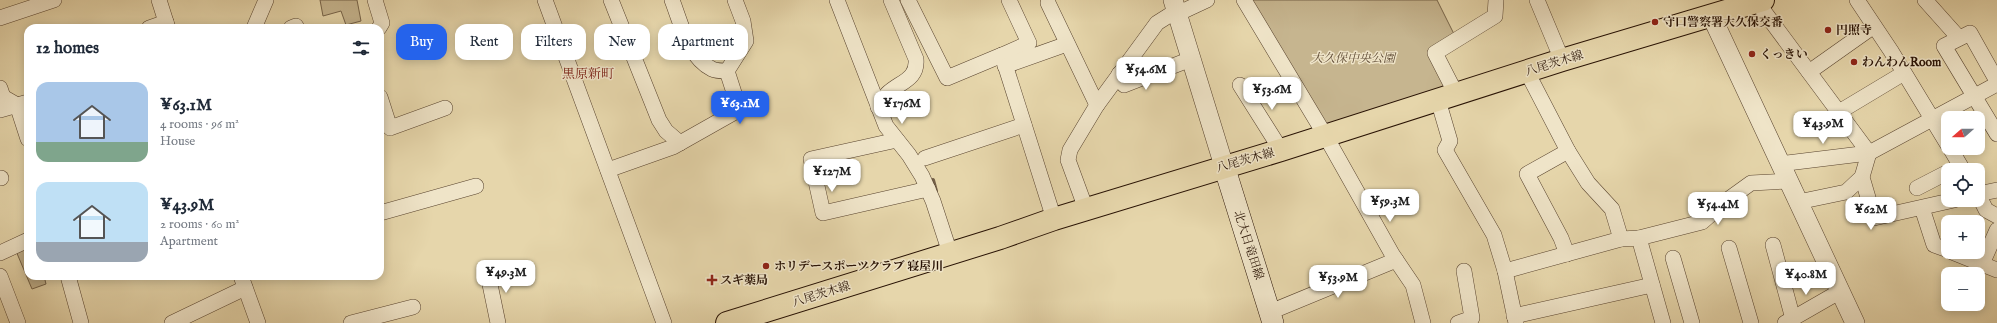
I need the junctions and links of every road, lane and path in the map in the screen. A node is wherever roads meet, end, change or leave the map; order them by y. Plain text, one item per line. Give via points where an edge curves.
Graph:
1 (54, 0) edge
2 (159, 0) edge
3 (266, 0) edge
4 (375, 0) edge
5 (545, 0) edge
6 (611, 0) edge
7 (672, 0) edge
8 (735, 0) edge
9 (836, 0) edge
10 (891, 0) edge
11 (908, 0) edge
12 (1207, 0) edge
13 (1244, 0) edge
14 (1496, 0) edge
15 (1537, 0) edge
16 (1857, 0) edge
17 (1926, 0) edge
18 (1011, 1) edge
19 (1760, 1) edge
20 (1048, 3) dead end
21 (1175, 8) edge
22 (1712, 8) edge
23 (0, 18) edge
24 (167, 24) edge
25 (256, 24) edge
26 (381, 24) edge
27 (1874, 26) junction
28 (1959, 38) junction
29 (1068, 44) junction
30 (932, 50) junction
31 (915, 56) junction
32 (1191, 59) junction
33 (1562, 60) junction
34 (1004, 61) junction
35 (727, 71) junction
36 (1527, 72) junction
37 (1809, 72) junction
38 (1904, 73) junction
39 (1120, 74) junction
40 (1997, 82) edge
41 (1240, 86) dead end
42 (0, 88) edge
43 (1974, 96) junction
44 (1447, 97) junction
45 (23, 104) edge
46 (1096, 105) junction
47 (878, 107) junction
48 (445, 108) dead end
49 (0, 110) edge
50 (384, 110) edge
51 (1839, 112) junction
52 (1932, 119) junction
53 (1024, 125) junction
54 (1941, 134) edge
55 (1997, 134) edge
56 (1326, 136) junction
57 (897, 140) junction
58 (680, 143) junction
59 (1281, 150) junction
60 (1568, 151) junction
61 (1869, 153) junction
62 (925, 158) dead end
63 (1224, 166) junction
64 (608, 170) junction
65 (1784, 173) junction
66 (1941, 176) edge
67 (1862, 177) junction
68 (476, 186) dead end
69 (1917, 188) dead end
70 (928, 189) junction
71 (1997, 190) edge
72 (1985, 193) edge
73 (1798, 202) junction
74 (1941, 203) edge
75 (1984, 207) edge
76 (1922, 208) junction
77 (1086, 209) junction
78 (384, 212) edge
79 (1997, 216) edge
80 (1054, 219) junction
81 (1997, 230) edge
82 (1639, 238) junction
83 (1621, 239) junction
84 (24, 242) edge
85 (1773, 245) dead end
86 (1729, 248) dead end
87 (1941, 248) edge
88 (950, 253) junction
89 (0, 254) edge
90 (1566, 254) junction
91 (1673, 258) dead end
92 (1970, 259) edge
93 (1396, 260) junction
94 (1982, 264) junction
95 (487, 270) dead end
96 (1997, 270) edge
97 (1464, 271) dead end
98 (1504, 271) junction
99 (0, 276) edge
100 (69, 280) edge
101 (243, 282) edge
102 (1652, 285) junction
103 (1839, 292) junction
104 (413, 307) dead end
105 (1272, 318) edge
106 (1515, 320) edge
107 (1789, 322) edge
108 (18, 323) edge
109 (81, 323) edge
110 (172, 323) edge
111 (258, 323) edge
112 (351, 323) edge
113 (498, 323) edge
114 (664, 323) edge
115 (727, 323) edge
116 (1423, 323) edge
117 (1458, 323) edge
118 (1663, 323) edge
119 (1692, 323) edge
120 (1751, 323) edge
121 (1855, 323) edge

1 - 23 street
2 - 24 street
3 - 25 street
4 - 26 street
5 - 64 street
6 - 58 street via 659,120 666,131
7 - 35 street via 692,49 700,60 712,69
8 - 35 street via 743,22 746,41
9 - 47 street
10 - 31 street
11 - 30 street
12 - 21 street
13 - 56 street
14 - 44 street via 1495,16 1435,54
15 - 33 street
16 - 27 street
17 - 28 street
18 - 34 street via 1030,43
19 - 22 main road, 八尾茨木線
19 - 37 street
20 - 29 street
21 - 32 street
21 - 39 street via 1157,23
22 - 33 main road, 八尾茨木線
22 - 65 street
27 - 37 street
27 - 38 street
28 - 40 street via 1970,33
28 - 43 street via 1944,46
29 - 34 street
29 - 46 street
30 - 31 street
30 - 34 street via 947,78
31 - 47 street via 917,66 914,74 887,94
32 - 39 street via 1124,85
32 - 63 street
33 - 36 main road, 八尾茨木線
34 - 53 street
35 - 58 street via 737,102 735,112
36 - 44 main road, 八尾茨木線
36 - 60 street
37 - 51 street
38 - 51 street
38 - 52 street
39 - 46 street
40 - 43 street
41 - 59 street
42 - 45 street via 3,97
43 - 52 street
43 - 55 street
44 - 56 main road, 八尾茨木線
44 - 98 street via 1450,141 1445,150 1494,235
45 - 49 street
46 - 77 street via 1070,150 1068,160
47 - 57 street via 886,126
48 - 50 street via 390,128
51 - 61 street
52 - 54 street
52 - 61 street
53 - 62 street
53 - 80 street
56 - 59 main road, 八尾茨木線
56 - 93 street
57 - 70 street via 909,155
57 - 70 street via 811,159 823,213
58 - 64 street
59 - 63 main road, 八尾茨木線
60 - 83 street via 1588,184 1612,209
60 - 90 street via 1527,174 1561,238
61 - 65 street
61 - 67 street
63 - 77 main road, 八尾茨木線
63 - 105 main road, 北大日竜田線
64 - 114 street
65 - 73 street
65 - 82 street via 1751,183 1702,222
66 - 69 street
67 - 73 street via 1846,192
67 - 76 street via 1874,218
68 - 78 street
70 - 88 street
71 - 72 street
73 - 103 street
74 - 76 street
75 - 79 street
76 - 87 street via 1934,245
77 - 80 main road, 八尾茨木線
80 - 88 main road, 八尾茨木線
81 - 94 street
82 - 83 street
82 - 102 street
83 - 90 street
84 - 89 street
85 - 107 street
86 - 120 street
88 - 115 main road, 八尾茨木線
90 - 98 street
91 - 119 street
92 - 94 street
93 - 105 street
93 - 116 street via 1414,285
94 - 96 street
95 - 113 street
97 - 117 street via 1472,318
98 - 106 street
99 - 108 street
100 - 109 street
101 - 110 street
101 - 111 street
102 - 106 street
102 - 118 street
103 - 107 street
103 - 121 street
104 - 112 street

